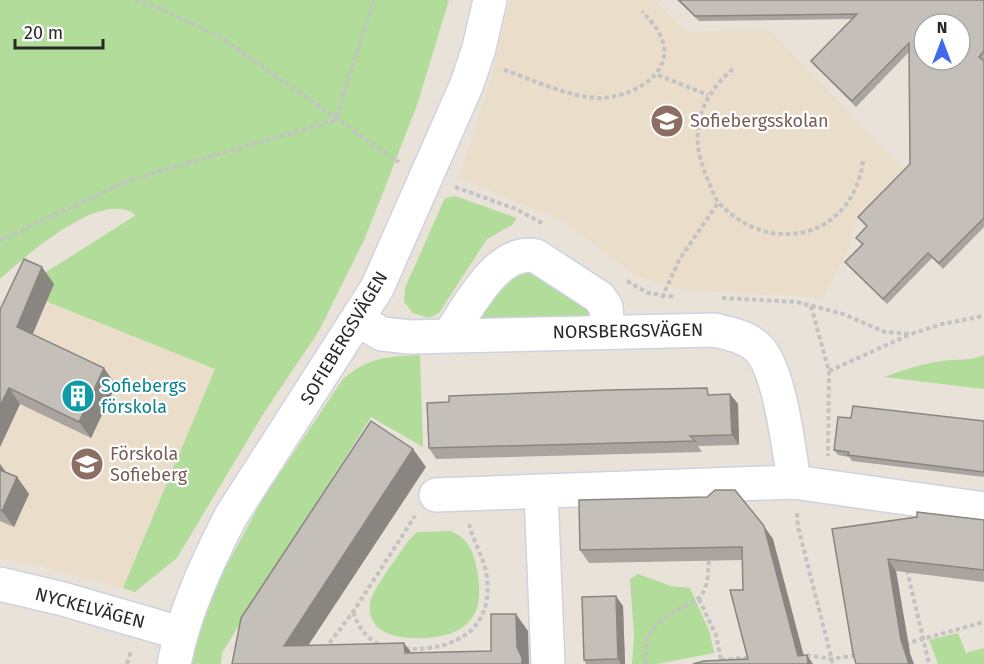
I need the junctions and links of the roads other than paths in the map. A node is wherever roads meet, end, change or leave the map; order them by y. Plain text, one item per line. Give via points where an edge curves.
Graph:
1 (490, 0) edge
2 (357, 320) junction
3 (608, 332) junction
4 (449, 334) junction
5 (794, 482) junction
6 (541, 492) junction
7 (450, 494) road end
8 (984, 509) edge
9 (0, 584) edge
10 (177, 649) edge
11 (548, 664) edge

1 - 2 street, SOFIEBERGSVÄGEN via 475,61 428,177 377,288
2 - 4 street, NORSBERGSVÄGEN via 382,334
2 - 10 street, SOFIEBERGSVÄGEN via 231,516 211,556
3 - 4 street, NORSBERGSVÄGEN
3 - 4 street via 606,307 599,297 536,256 524,254 500,265
3 - 5 street, NORSBERGSVÄGEN via 714,330 743,338 759,349 773,374
5 - 6 street
5 - 8 street
6 - 7 street
6 - 11 street
9 - 10 street, NYCKELVÄGEN via 63,599

